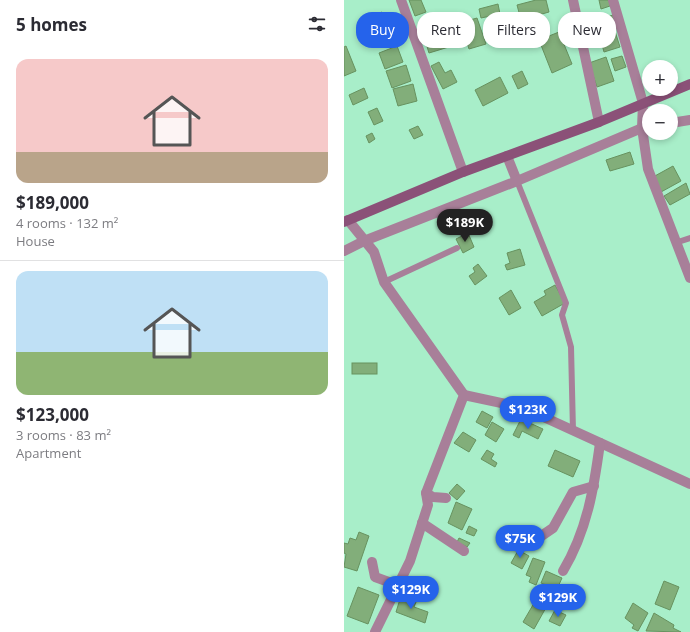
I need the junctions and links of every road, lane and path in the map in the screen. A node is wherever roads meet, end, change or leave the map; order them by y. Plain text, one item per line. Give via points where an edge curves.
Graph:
1 (401, 0) edge
2 (573, 0) edge
3 (613, 0) edge
4 (690, 84) edge
5 (642, 103) junction
6 (690, 120) edge
7 (599, 122) junction
8 (678, 122) edge
9 (642, 129) edge
10 (646, 140) edge
11 (508, 156) junction
12 (463, 172) junction
13 (517, 180) junction
14 (346, 221) edge
15 (690, 238) edge
16 (364, 241) junction
17 (678, 242) junction
18 (457, 248) dead end
19 (344, 251) edge
20 (690, 278) edge
21 (384, 282) junction
22 (464, 395) junction
23 (573, 431) junction
24 (600, 443) junction
25 (690, 484) edge
26 (594, 486) junction
27 (426, 493) junction
28 (446, 498) dead end
29 (422, 523) junction
30 (531, 542) dead end
31 (464, 551) dead end
32 (372, 562) dead end
33 (563, 570) dead end
34 (397, 585) junction
35 (375, 632) edge

1 - 12 street
2 - 7 street
3 - 5 street
4 - 5 main road
5 - 7 main road
6 - 8 street
7 - 11 main road
9 - 13 street
10 - 17 street via 648,169
11 - 12 main road
11 - 13 street
12 - 14 main road
13 - 16 street
13 - 23 lane via 566,303 562,315 571,347
14 - 16 street
15 - 17 lane
16 - 19 street
16 - 21 street via 374,252
17 - 20 street
18 - 21 lane
21 - 22 street
22 - 23 street via 524,408
22 - 27 street
23 - 24 street
24 - 25 street
24 - 26 street
26 - 30 street via 573,492 553,528
26 - 33 street via 587,517 573,554
27 - 28 street via 433,497
27 - 29 street via 428,505
29 - 31 street
29 - 34 street via 410,561
32 - 34 street via 375,577
34 - 35 street

